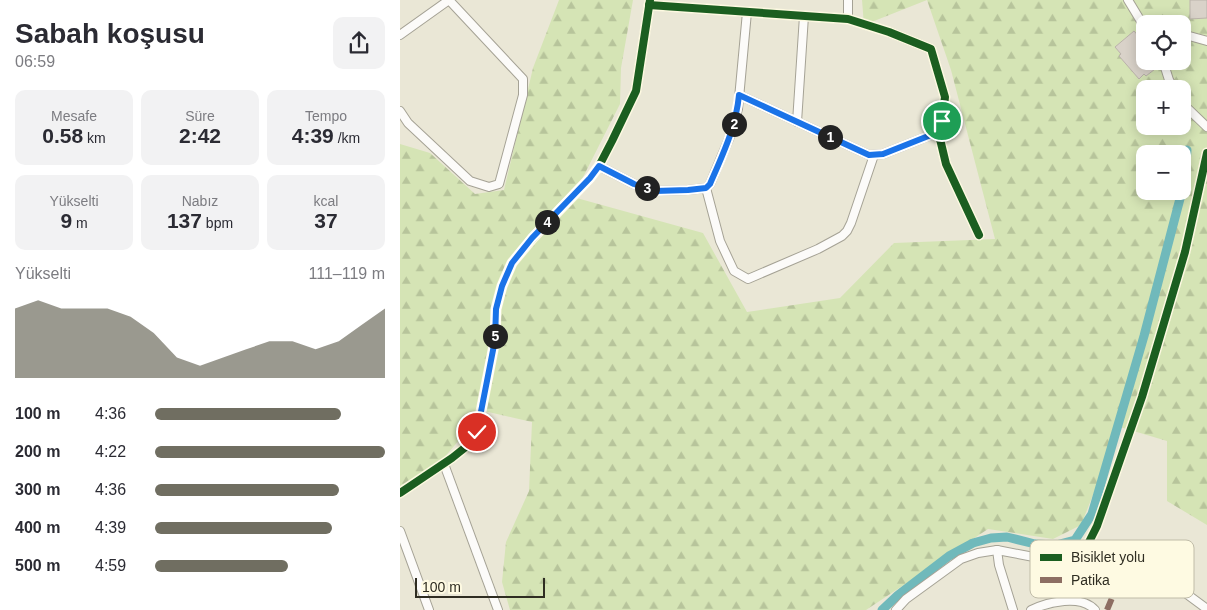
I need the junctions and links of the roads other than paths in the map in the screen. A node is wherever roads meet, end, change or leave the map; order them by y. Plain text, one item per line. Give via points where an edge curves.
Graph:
1 (449, 0) edge
2 (706, 0) edge
3 (848, 0) edge
4 (1128, 0) edge
5 (650, 3) edge
6 (706, 9) junction
7 (747, 12) junction
8 (1138, 15) edge
9 (804, 16) junction
10 (848, 19) junction
11 (400, 35) edge
12 (1191, 37) edge
13 (1207, 41) edge
14 (739, 95) junction
15 (400, 111) edge
16 (1191, 112) edge
17 (798, 122) junction
18 (408, 123) junction
19 (1207, 127) edge
20 (400, 129) edge
21 (941, 131) junction
22 (1207, 153) edge
23 (874, 155) junction
24 (599, 166) junction
25 (706, 188) junction
26 (979, 235) dead end
27 (444, 464) junction
28 (400, 493) edge
29 (400, 531) edge
30 (1090, 540) edge
31 (998, 550) junction
32 (1030, 556) edge
33 (1192, 598) edge
34 (1207, 609) edge
35 (430, 610) edge
36 (498, 610) edge
37 (896, 610) edge
38 (1014, 610) edge
39 (1031, 610) edge
40 (1095, 610) edge

1 - 11 street
1 - 18 street via 522,79 523,95 499,184 489,187 470,181
2 - 6 street
3 - 10 street
4 - 8 street
5 - 6 street
5 - 24 street via 636,91
6 - 7 street
7 - 9 street
7 - 14 street
9 - 10 street
9 - 17 street
10 - 21 street via 931,49 945,97
12 - 13 street
14 - 17 street
14 - 25 street via 731,134
15 - 18 street
16 - 19 street
17 - 23 street
18 - 20 street
21 - 23 street
21 - 26 street via 946,164
22 - 30 street via 1185,252 1142,397
23 - 25 street via 851,223 842,236 748,279 734,271 720,241
24 - 25 street via 655,191
24 - 27 street via 512,263 496,309 495,340 477,432 467,446
27 - 28 street
27 - 36 street
29 - 35 street
31 - 32 street
31 - 37 street via 961,559
31 - 38 street via 999,565
33 - 34 street
39 - 40 street via 1041,605 1074,601 1091,605

